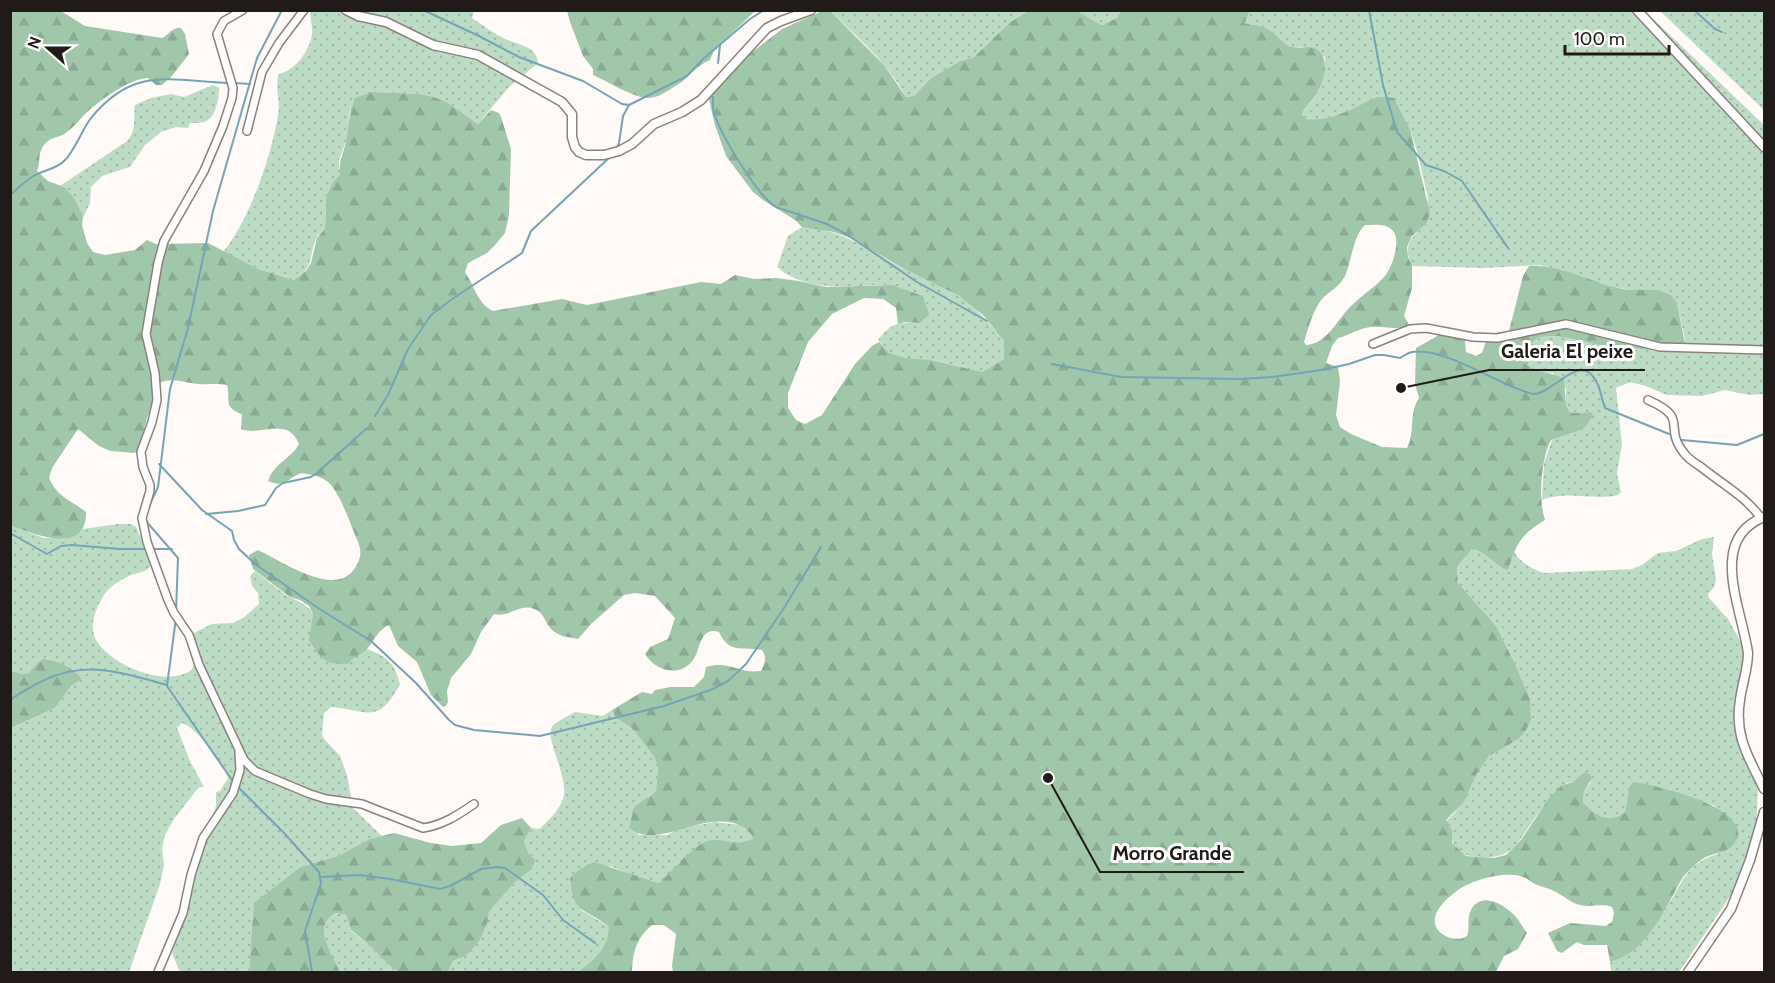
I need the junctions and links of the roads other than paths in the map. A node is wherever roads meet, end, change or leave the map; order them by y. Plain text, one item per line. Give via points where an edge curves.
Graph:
1 (243, 10) edge
2 (304, 10) edge
3 (346, 10) edge
4 (811, 10) edge
5 (1637, 10) edge
6 (247, 131) dead end
7 (1764, 147) edge
8 (1372, 344) dead end
9 (1764, 350) edge
10 (1648, 400) dead end
11 (1763, 517) edge
12 (239, 750) junction
13 (1764, 789) edge
14 (474, 804) dead end
15 (1764, 812) edge
16 (158, 972) edge
17 (1688, 972) edge

1 - 12 street via 224,21 217,34 233,88 223,126 204,171 165,241 158,263 146,334 157,400 141,452 150,485 142,518 147,542 168,600 189,635
2 - 6 street via 262,72
3 - 4 street via 386,22 433,45 478,55 556,98 572,114 574,147 593,156 626,148 654,124 682,112 708,93 767,28
5 - 7 street
8 - 9 street via 1410,329 1497,338 1566,324 1660,347
10 - 11 street via 1664,407 1674,418 1676,440 1685,455
11 - 13 street via 1740,534 1731,564 1748,653 1739,732
12 - 14 street via 255,771 272,779 326,799 362,804 423,828 454,818
12 - 16 street via 240,770 233,793 203,838 183,913
15 - 17 street via 1731,909

